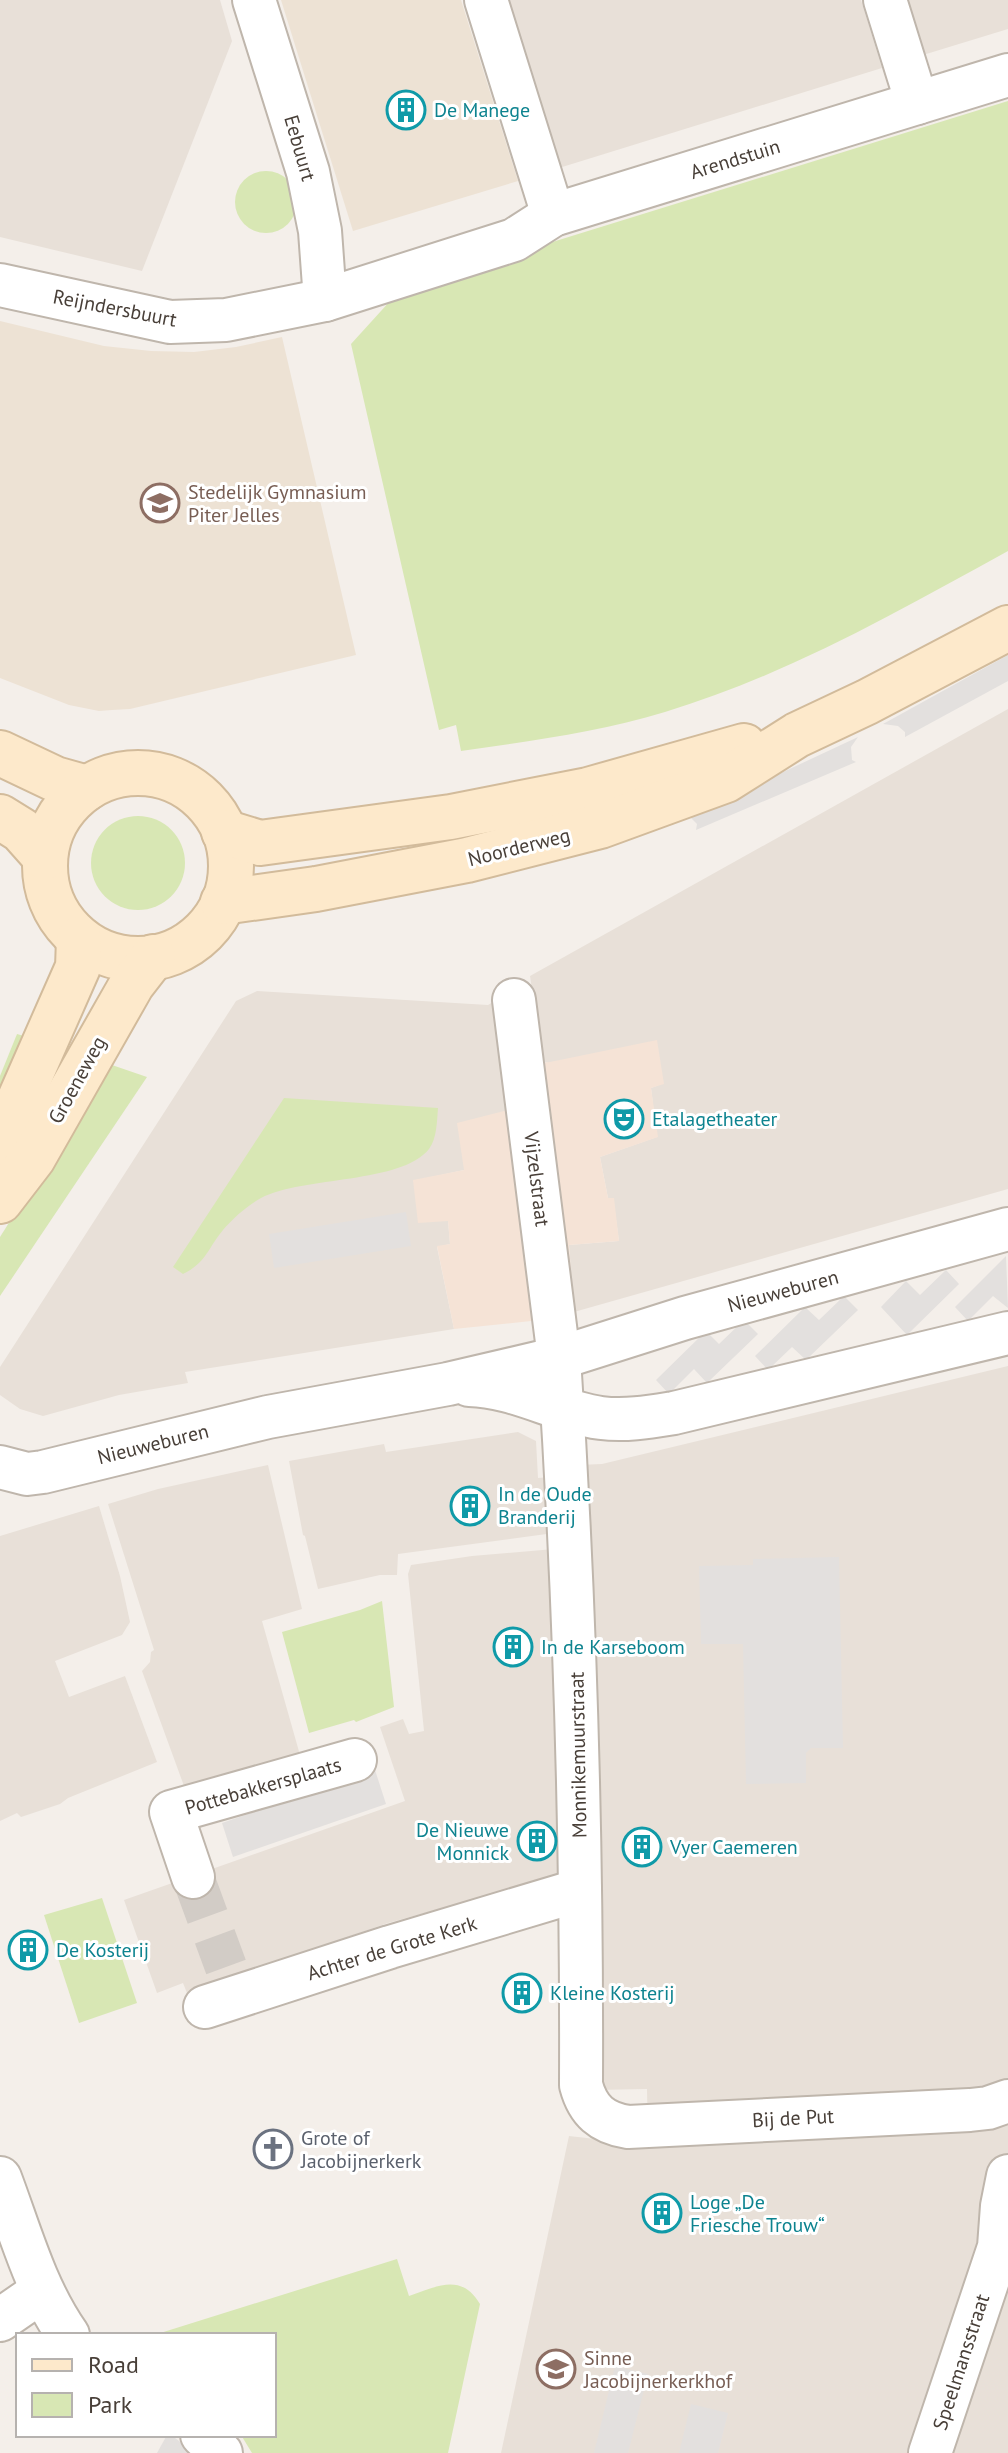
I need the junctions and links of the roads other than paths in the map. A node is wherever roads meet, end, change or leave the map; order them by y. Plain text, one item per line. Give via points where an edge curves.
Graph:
1 (254, 0) edge
2 (486, 0) edge
3 (885, 0) edge
4 (1008, 75) edge
5 (917, 103) junction
6 (553, 215) junction
7 (0, 285) edge
8 (325, 300) junction
9 (1008, 628) edge
10 (797, 735) junction
11 (0, 753) edge
12 (87, 788) junction
13 (0, 817) edge
14 (224, 832) junction
15 (45, 857) junction
16 (223, 902) junction
17 (79, 939) junction
18 (153, 957) junction
19 (514, 1000) dead end
20 (0, 1144) edge
21 (0, 1201) edge
22 (1008, 1229) edge
23 (1008, 1333) edge
24 (559, 1358) junction
25 (448, 1384) junction
26 (562, 1407) junction
27 (0, 1467) edge
28 (355, 1760) dead end
29 (193, 1877) tunnel mouth
30 (580, 1890) junction
31 (223, 1990) dead end
32 (1008, 2101) edge
33 (586, 2102) joint
34 (1008, 2176) edge
35 (0, 2178) edge
36 (1004, 2228) edge
37 (42, 2291) junction
38 (0, 2320) edge
39 (67, 2333) edge
40 (204, 2437) edge
41 (221, 2453) edge
42 (930, 2453) edge

1 - 8 street, Eebuurt via 308,172 320,231
2 - 6 street
3 - 5 street
4 - 5 street, Arendstuin
5 - 6 street, Arendstuin
6 - 8 street, Arendstuin via 514,240
7 - 8 street, Reijndersbuurt via 170,322 226,320
9 - 10 main road, Noorderweg
10 - 14 main road, Noorderweg via 719,751 588,790 451,817 260,843
10 - 16 main road, Noorderweg via 726,780 600,826 533,845 316,889
11 - 12 main road
12 - 14 main road via 129,774 173,780 209,806
12 - 15 main road via 58,818
13 - 15 main road via 21,830
14 - 16 main road via 231,868
15 - 17 main road via 52,903
16 - 18 main road via 195,939
17 - 18 main road via 114,956
17 - 20 main road, Groeneweg via 78,967
18 - 21 main road, Groeneweg via 125,995 33,1158
19 - 24 street, Vijzelstraat
22 - 24 street, Nieuweburen
23 - 26 street, Nieuweburen via 633,1420 598,1418
24 - 25 street, Nieuweburen
24 - 26 street
25 - 26 street, Nieuweburen via 486,1385
25 - 27 street, Nieuweburen via 256,1420 43,1472
26 - 30 street, Monnikemuurstraat via 577,1673
28 - 29 street, Pottebakkersplaats via 171,1812
30 - 31 street, Achter de Grote Kerk
30 - 33 street, Monnikemuurstraat via 581,2085
32 - 33 street, Bij de Put via 970,2110 628,2127 601,2119
34 - 36 street
35 - 37 street
36 - 42 street, Speelmansstraat
37 - 38 street
37 - 39 street
40 - 41 street

